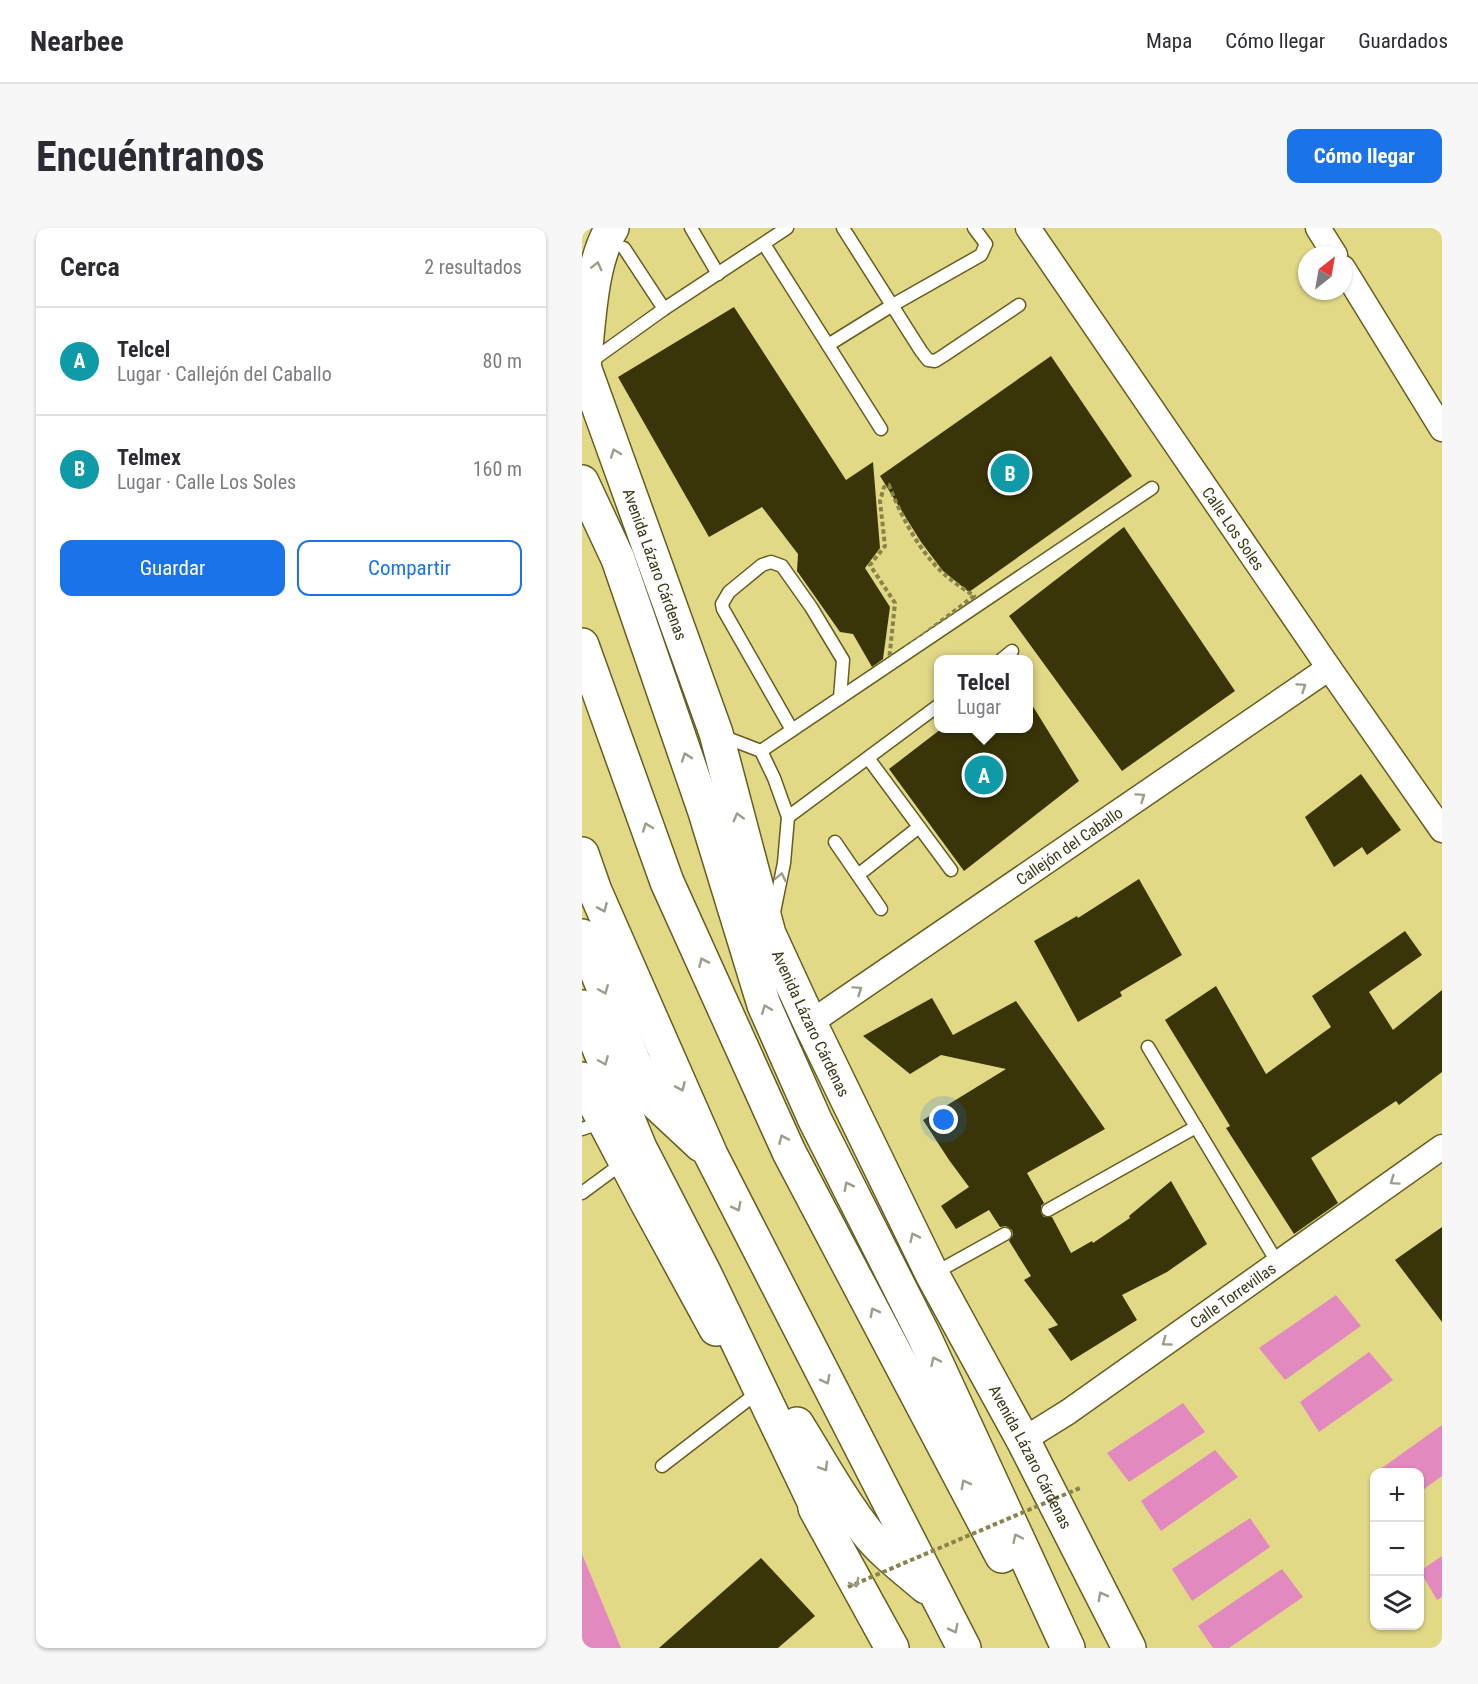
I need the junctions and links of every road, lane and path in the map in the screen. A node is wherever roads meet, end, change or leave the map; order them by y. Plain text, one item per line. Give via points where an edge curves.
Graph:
1 (691, 228) edge
2 (843, 228) edge
3 (974, 228) edge
4 (1028, 228) edge
5 (1318, 228) edge
6 (780, 230) edge
7 (618, 238) edge
8 (764, 244) junction
9 (1329, 246) edge
10 (718, 274) junction
11 (1352, 283) edge
12 (1019, 305) dead end
13 (891, 306) junction
14 (664, 309) junction
15 (828, 345) junction
16 (583, 363) edge
17 (881, 429) dead end
18 (1442, 429) edge
19 (582, 483) edge
20 (890, 485) joint
21 (1152, 488) dead end
22 (582, 645) edge
23 (1012, 651) dead end
24 (1007, 655) edge
25 (1329, 668) junction
26 (840, 698) junction
27 (934, 709) edge
28 (792, 730) junction
29 (716, 733) junction
30 (761, 751) junction
31 (868, 758) junction
32 (705, 812) junction
33 (788, 817) junction
34 (919, 827) junction
35 (1442, 830) edge
36 (835, 842) dead end
37 (582, 854) edge
38 (951, 870) dead end
39 (858, 875) junction
40 (880, 909) dead end
41 (768, 931) junction
42 (582, 936) edge
43 (582, 1007) edge
44 (810, 1023) junction
45 (1148, 1047) dead end
46 (582, 1079) edge
47 (593, 1125) edge
48 (1196, 1127) junction
49 (1442, 1147) edge
50 (711, 1155) junction
51 (625, 1161) junction
52 (582, 1193) edge
53 (1048, 1210) dead end
54 (1005, 1234) dead end
55 (1277, 1262) junction
56 (705, 1274) junction
57 (932, 1274) junction
58 (753, 1396) junction
59 (1023, 1440) junction
60 (662, 1466) dead end
61 (1080, 1488) dead end
62 (828, 1531) junction
63 (848, 1587) dead end
64 (937, 1596) junction
65 (892, 1648) edge
66 (964, 1648) edge
67 (1050, 1648) edge
68 (1068, 1648) edge
69 (1129, 1648) edge

1 - 10 lane
2 - 13 lane
3 - 13 lane via 986,244 981,255
4 - 25 street, Calle Los Soles
5 - 9 street
6 - 8 lane
7 - 14 lane
16 -> 7 main road via 596,267 607,235
8 - 10 lane
8 - 15 lane
10 - 14 lane
11 - 18 street
12 - 13 lane via 935,361 928,360
13 - 15 lane
14 - 16 lane
15 - 17 lane
29 -> 16 main road, Avenida Lázaro Cárdenas
32 -> 19 main road via 618,559
20 - 20 path via 884,487 880,501 885,546 870,565 895,603 889,661 974,596 943,573 918,542
21 - 26 lane
67 -> 22 main road via 789,1152 667,882
23 - 24 lane
25 - 35 street, Calle Los Soles
44 -> 25 street, Callejón del Caballo
26 - 28 lane
26 - 28 lane via 843,660 782,566 771,562 762,565 729,592 722,604
27 - 31 lane
28 - 30 lane
29 - 30 lane
41 -> 29 main road, Avenida Lázaro Cárdenas
30 - 33 lane
31 - 33 lane
31 - 34 lane
32 - 41 main road
68 -> 32 main road via 924,1336 815,1120 764,1005
41 -> 33 lane via 784,863
34 - 38 lane
34 - 39 lane
36 - 39 lane
37 -> 50 main road
39 - 40 lane
41 - 44 main road, Avenida Lázaro Cárdenas
42 -> 50 main road via 634,1062 656,1103
43 -> 56 main road via 640,1148
57 -> 44 main road, Avenida Lázaro Cárdenas
45 - 48 lane
46 - 47 main road
47 - 51 main road
48 - 53 lane
48 - 55 lane
49 -> 55 street, Calle Torrevillas
50 -> 64 main road
51 - 52 lane
51 - 58 main road
54 - 57 lane
55 -> 59 street, Calle Torrevillas
56 - 62 main road
56 -> 64 main road via 865,1530
57 - 59 main road, Avenida Lázaro Cárdenas
58 - 60 lane
58 - 62 main road
69 -> 59 main road, Avenida Lázaro Cárdenas
61 - 63 path, bridge
62 -> 65 main road
64 -> 66 main road

